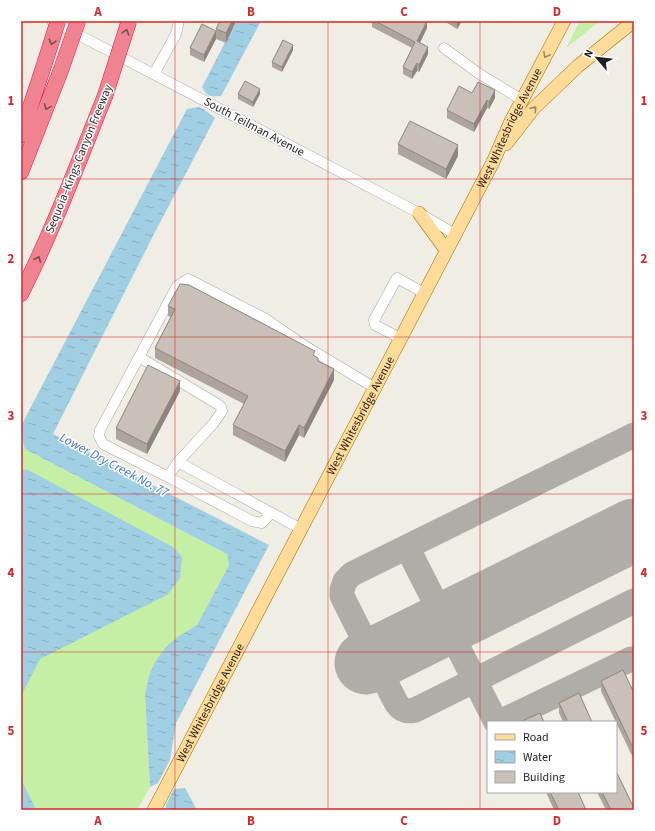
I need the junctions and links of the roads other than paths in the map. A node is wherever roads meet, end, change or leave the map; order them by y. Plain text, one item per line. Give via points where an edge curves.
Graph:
1 (52, 21) edge
2 (58, 21) edge
3 (78, 21) edge
4 (129, 21) edge
5 (180, 21) edge
6 (564, 21) edge
7 (634, 21) edge
8 (444, 48) dead end
9 (154, 74) junction
10 (522, 100) junction
11 (21, 135) edge
12 (493, 162) junction
13 (21, 172) edge
14 (419, 214) junction
15 (455, 234) junction
16 (446, 250) junction
17 (424, 293) junction
18 (21, 294) edge
19 (400, 338) junction
20 (139, 357) junction
21 (375, 388) junction
22 (178, 462) junction
23 (168, 476) junction
24 (271, 513) junction
25 (301, 529) junction
26 (154, 810) edge

1 - 9 street, South Teilman Avenue
2 -> 11 highway, bridge
3 -> 13 highway, bridge
18 -> 4 highway, Sequoia–Kings Canyon Freeway, bridge via 105,96
5 - 9 street via 176,34
6 -> 10 main road, West Whitesbridge Avenue
12 -> 7 main road via 534,108 578,66
8 - 10 street
9 - 14 street, South Teilman Avenue
10 - 12 main road, West Whitesbridge Avenue
12 - 15 main road, West Whitesbridge Avenue
14 - 15 street, South Teilman Avenue
14 - 16 main road
15 - 16 main road, West Whitesbridge Avenue
16 - 17 main road, West Whitesbridge Avenue
17 - 19 main road, West Whitesbridge Avenue
17 - 19 street via 397,278 374,320 375,325
19 - 21 main road, West Whitesbridge Avenue
20 - 21 street via 177,286 188,279 266,319
20 - 22 street via 221,407 222,411 213,424
20 - 23 street via 99,436 103,444
21 - 25 main road, West Whitesbridge Avenue
22 - 23 street
22 - 24 street
23 - 24 street via 252,520 262,523
24 - 25 street
25 - 26 main road, West Whitesbridge Avenue

